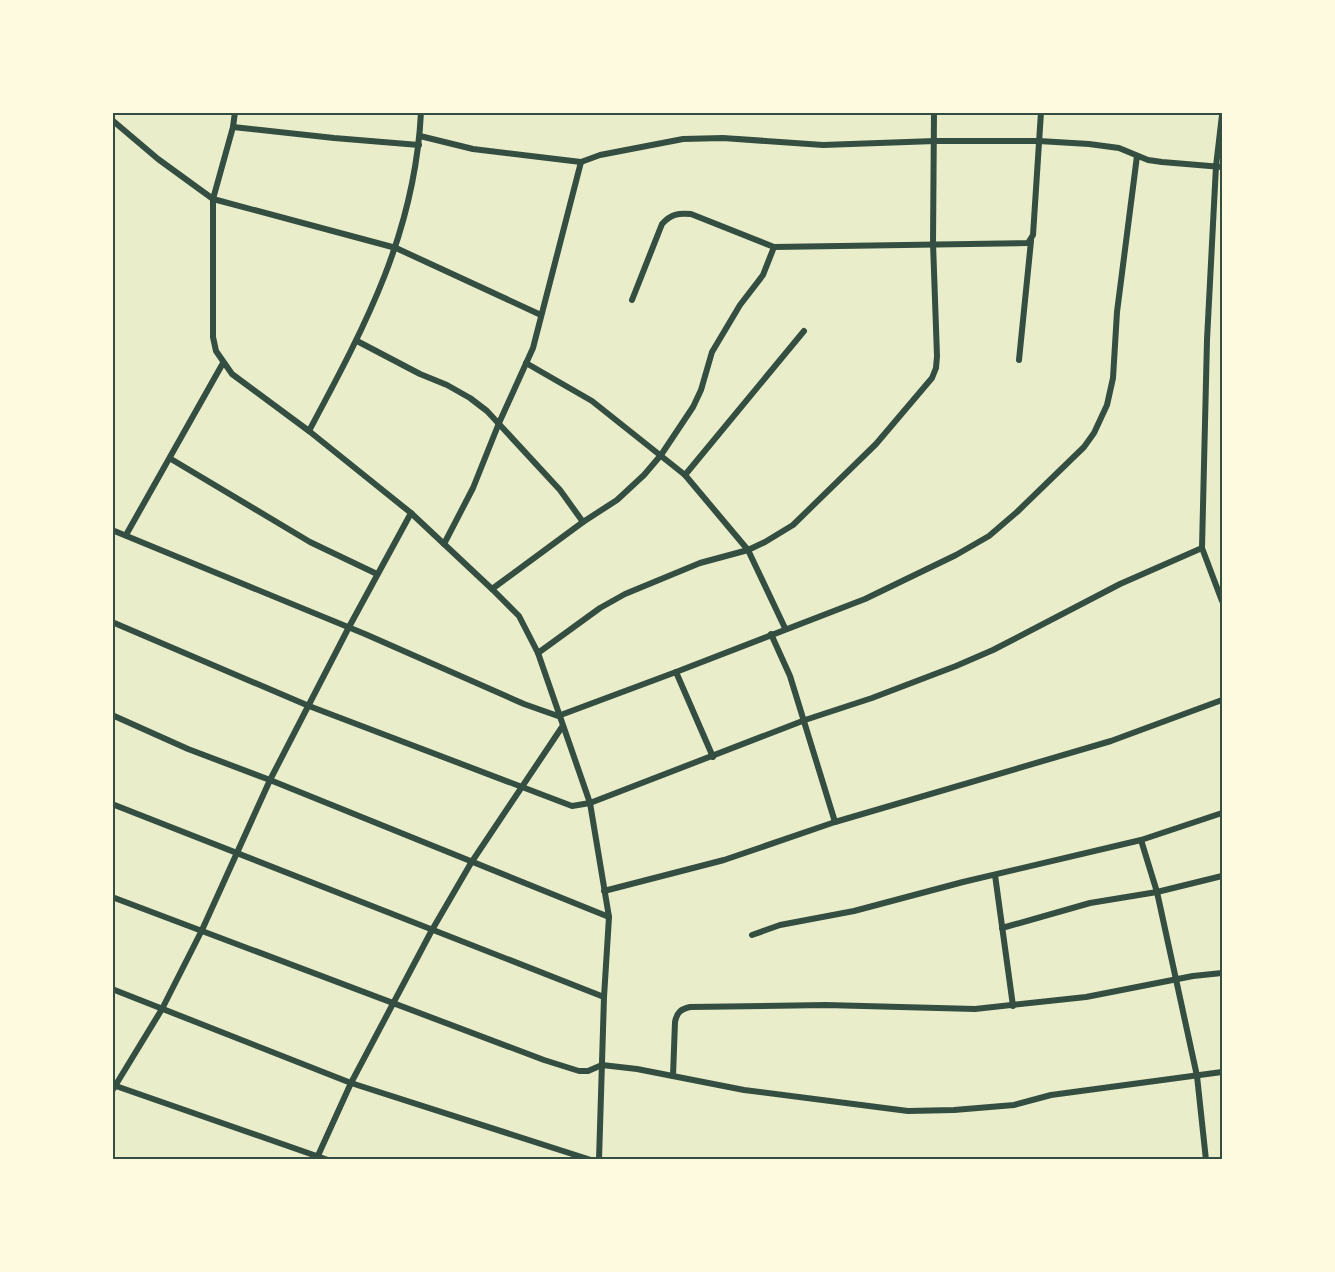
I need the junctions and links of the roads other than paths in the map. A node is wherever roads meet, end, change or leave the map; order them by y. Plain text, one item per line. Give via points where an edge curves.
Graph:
1 (235, 112) edge
2 (421, 112) edge
3 (934, 112) edge
4 (1041, 112) edge
5 (1222, 115) edge
6 (112, 120) edge
7 (233, 127) junction
8 (420, 136) junction
9 (935, 141) junction
10 (1039, 141) junction
11 (418, 145) junction
12 (1137, 156) junction
13 (581, 162) junction
14 (1219, 166) edge
15 (213, 199) junction
16 (1031, 241) junction
17 (933, 243) junction
18 (774, 247) junction
19 (396, 248) junction
20 (632, 300) dead end
21 (541, 315) junction
22 (804, 331) dead end
23 (357, 341) junction
24 (1019, 360) dead end
25 (223, 363) junction
26 (526, 363) junction
27 (499, 423) junction
28 (309, 431) junction
29 (661, 455) junction
30 (171, 459) junction
31 (686, 475) junction
32 (411, 513) junction
33 (583, 522) junction
34 (112, 530) edge
35 (126, 536) junction
36 (444, 544) junction
37 (1202, 548) junction
38 (748, 550) junction
39 (376, 574) junction
40 (492, 589) junction
41 (1222, 601) edge
42 (112, 622) edge
43 (349, 627) junction
44 (785, 628) junction
45 (771, 634) junction
46 (538, 653) junction
47 (676, 672) junction
48 (1222, 700) edge
49 (309, 706) junction
50 (112, 715) edge
51 (558, 716) junction
52 (805, 720) junction
53 (562, 727) junction
54 (713, 757) junction
55 (270, 780) junction
56 (522, 788) junction
57 (590, 802) junction
58 (112, 804) edge
59 (1222, 813) edge
60 (835, 822) junction
61 (1141, 840) junction
62 (236, 853) junction
63 (471, 863) junction
64 (995, 875) junction
65 (1222, 876) edge
66 (604, 891) junction
67 (1157, 892) junction
68 (112, 897) edge
69 (609, 917) junction
70 (1002, 928) junction
71 (202, 930) junction
72 (432, 930) junction
73 (752, 935) dead end
74 (1222, 973) edge
75 (1177, 980) junction
76 (112, 989) edge
77 (604, 997) junction
78 (394, 1004) junction
79 (1013, 1006) junction
80 (162, 1009) junction
81 (602, 1065) junction
82 (1222, 1072) edge
83 (673, 1076) junction
84 (1197, 1076) junction
85 (351, 1083) junction
86 (113, 1088) edge
87 (317, 1158) edge
88 (328, 1160) edge
89 (591, 1160) edge
90 (599, 1160) edge
91 (1206, 1160) edge

1 - 7 street
2 - 8 street
3 - 9 street
4 - 10 street
5 - 14 street
6 - 15 street
7 - 11 street
7 - 15 street
8 - 11 street
8 - 13 street via 473,149
9 - 10 street
9 - 13 street via 823,145 683,139
9 - 17 street
10 - 12 street via 1112,147
10 - 16 street
11 - 19 street via 415,176
12 - 14 street
12 - 44 street via 1117,312 1113,378 1107,405 1084,447 988,536 874,594
13 - 21 street
14 - 37 street via 1208,340
15 - 19 street
15 - 25 street via 213,337
16 - 17 street
16 - 24 street
17 - 18 street
17 - 38 street via 937,356 932,378 876,444 793,525
18 - 20 street via 691,214 669,216 662,224
18 - 29 street via 763,275 712,352 693,407
19 - 21 street
19 - 23 street
21 - 26 street
22 - 31 street
23 - 27 street via 470,398
23 - 28 street
25 - 28 street via 242,383
25 - 30 street
26 - 27 street
26 - 29 street via 592,401
27 - 33 street via 560,490
27 - 36 street via 473,488
28 - 32 street
29 - 31 street
29 - 33 street via 617,500
30 - 35 street
30 - 39 street via 310,542
31 - 38 street
32 - 36 street
32 - 39 street
33 - 40 street
34 - 35 street
35 - 43 street
36 - 40 street
37 - 41 street
37 - 52 street via 1120,584 993,650
38 - 44 street
38 - 46 street via 700,563 625,594
39 - 43 street
40 - 46 street via 519,616
42 - 49 street
43 - 49 street
43 - 51 street
44 - 45 street
45 - 47 street
45 - 52 street
46 - 51 street
47 - 51 street
47 - 54 street
48 - 60 street via 1111,741
49 - 55 street
49 - 56 street
50 - 55 street
51 - 53 street
52 - 54 street
52 - 60 street
53 - 56 street
53 - 57 street
54 - 57 street
55 - 62 street
55 - 63 street
56 - 57 street via 572,806
56 - 63 street
57 - 66 street
58 - 62 street
59 - 61 street
60 - 66 street via 724,860
61 - 64 street
61 - 67 street
62 - 71 street
62 - 72 street
63 - 69 street
63 - 72 street
64 - 70 street
64 - 73 street
65 - 67 street
66 - 69 street
67 - 70 street via 1090,903
67 - 75 street
68 - 71 street
69 - 77 street
70 - 79 street
71 - 78 street
71 - 80 street
72 - 77 street
72 - 78 street
74 - 75 street
75 - 79 street
75 - 84 street
76 - 80 street
77 - 81 street
78 - 81 street via 579,1071
78 - 85 street
79 - 83 street via 690,1007 677,1014
80 - 85 street
80 - 86 street
81 - 83 street
81 - 90 street
82 - 84 street
83 - 84 street via 744,1090 908,1111 1014,1105 1052,1095
84 - 91 street
85 - 87 street
85 - 89 street
86 - 87 street
87 - 88 street

